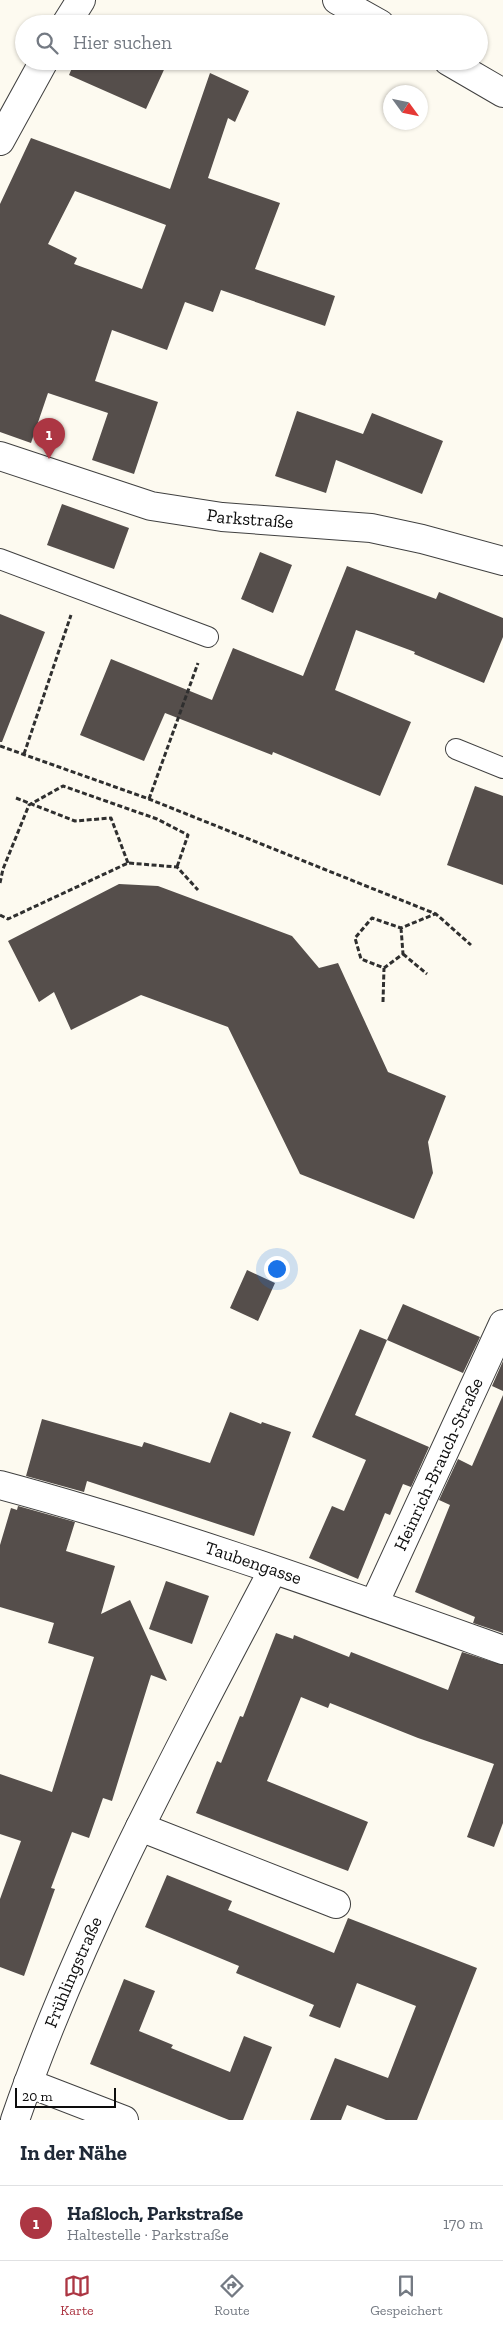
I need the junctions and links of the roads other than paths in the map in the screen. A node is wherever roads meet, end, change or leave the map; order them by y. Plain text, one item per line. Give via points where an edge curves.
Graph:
1 (81, 0) edge
2 (337, 0) edge
3 (72, 15) edge
4 (364, 15) edge
5 (39, 70) edge
6 (463, 70) edge
7 (503, 93) edge
8 (0, 141) edge
9 (0, 456) edge
10 (0, 560) edge
11 (503, 561) edge
12 (208, 637) road end
13 (456, 749) dead end
14 (503, 768) edge
15 (503, 1324) edge
16 (0, 1485) edge
17 (273, 1570) junction
18 (374, 1604) junction
19 (503, 1650) edge
20 (140, 1827) junction
21 (336, 1904) dead end
22 (28, 2083) junction
23 (15, 2120) edge
24 (124, 2120) edge

1 - 3 street
2 - 4 street
5 - 8 street
6 - 7 street
9 - 11 street, Parkstraße via 151,506 222,517 371,528
10 - 12 lane
13 - 14 lane
15 - 18 street, Heinrich-Brauch-Straße
16 - 17 street, Taubengasse via 145,1527
17 - 18 street, Taubengasse
17 - 20 street, Frühlingstraße
18 - 19 street, Taubengasse
20 - 21 street
20 - 22 street, Frühlingstraße via 59,2002
22 - 23 street, Frühlingstraße
22 - 24 street

